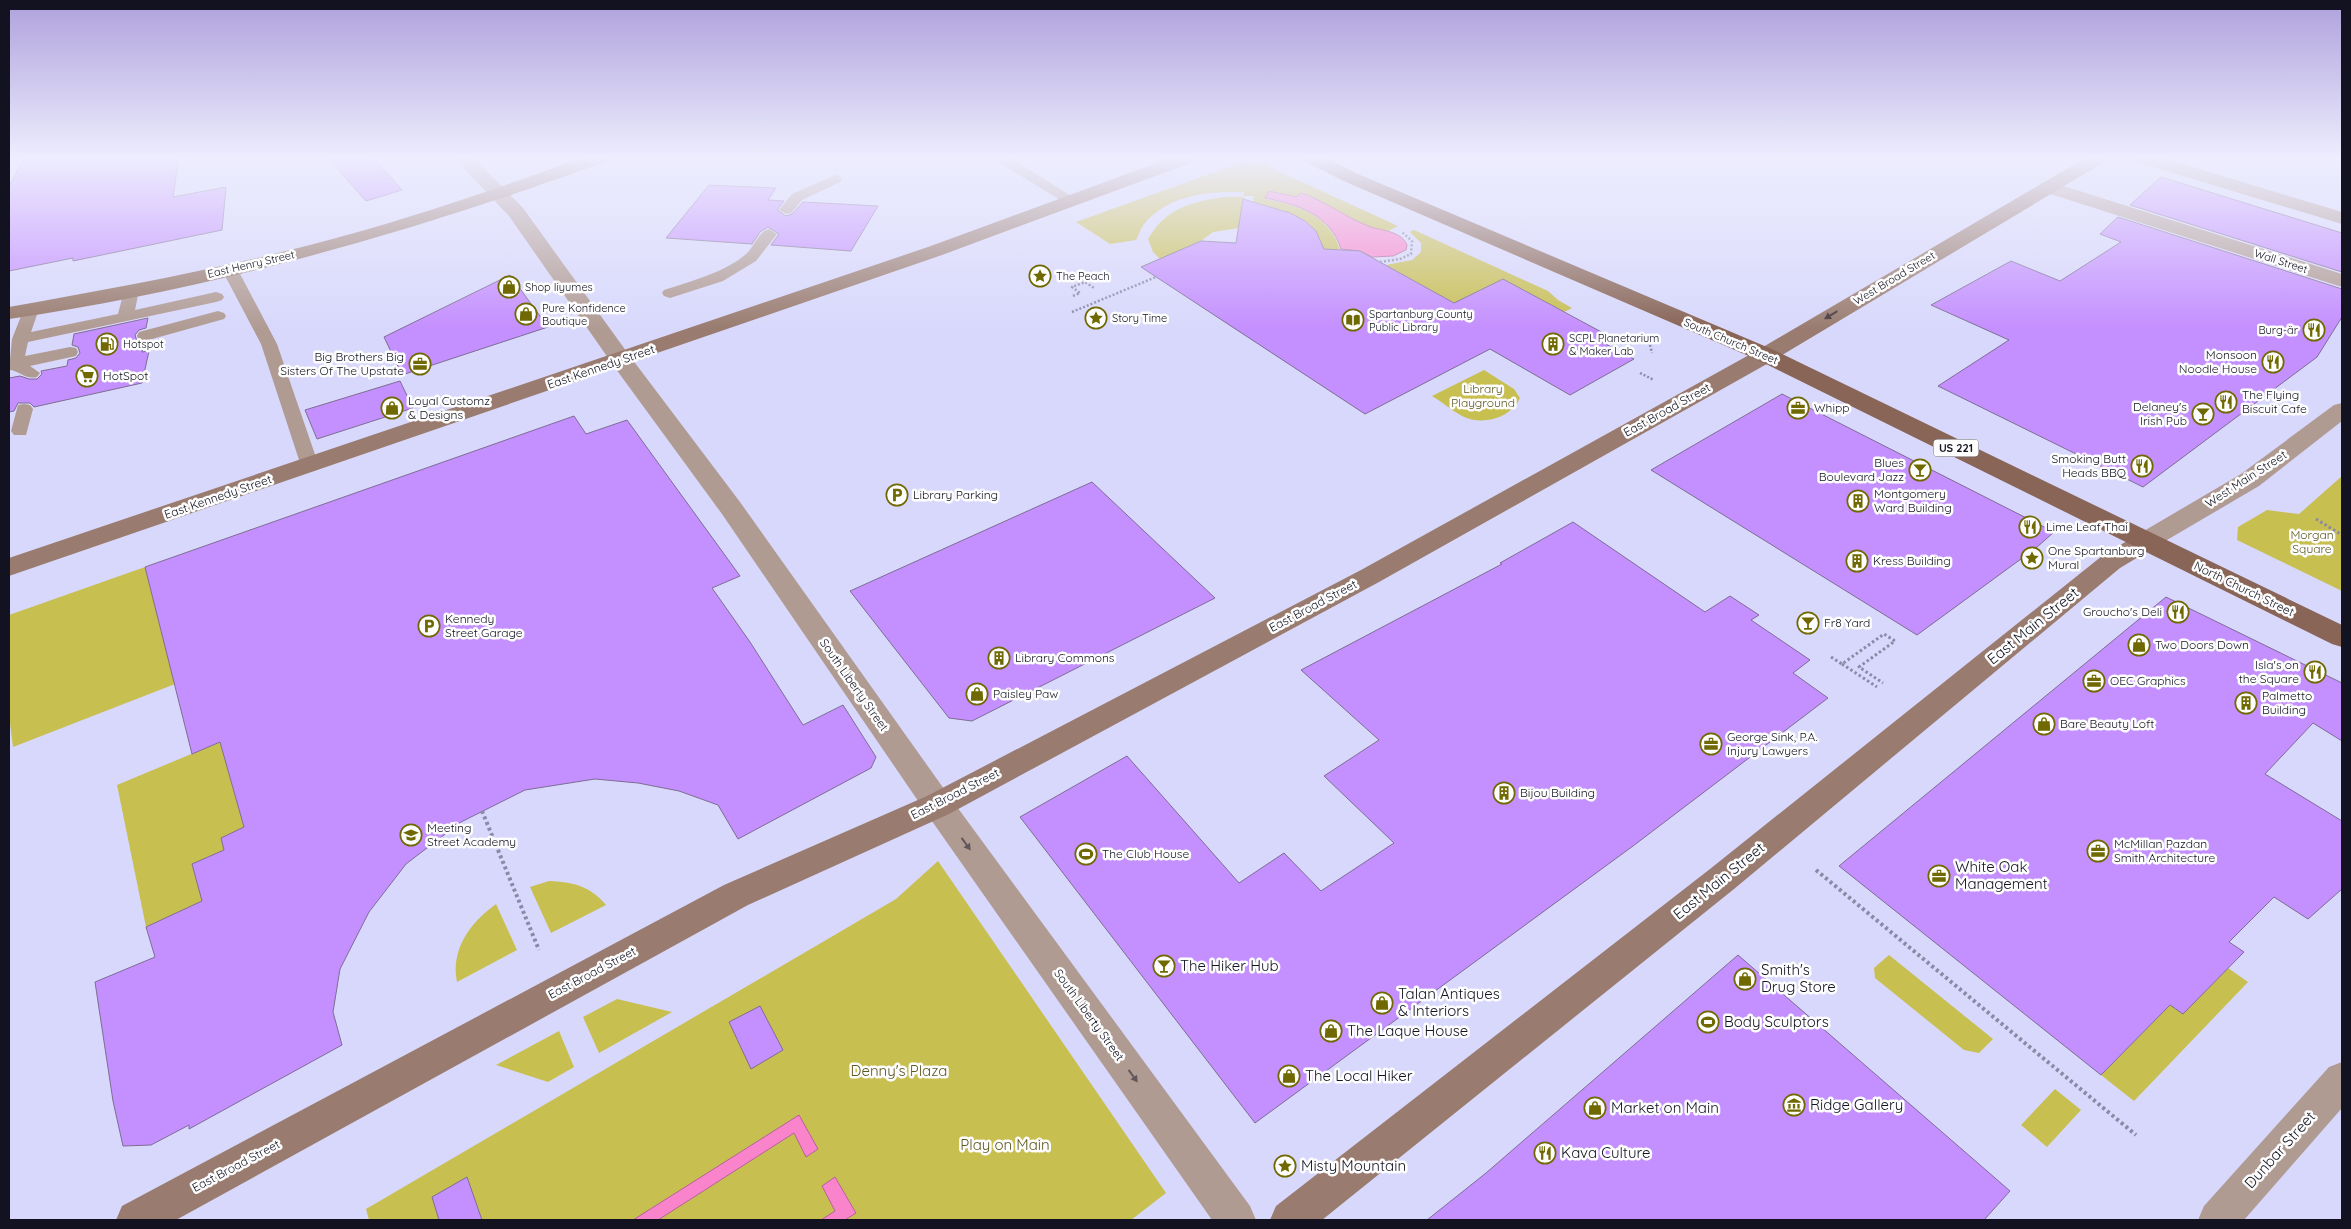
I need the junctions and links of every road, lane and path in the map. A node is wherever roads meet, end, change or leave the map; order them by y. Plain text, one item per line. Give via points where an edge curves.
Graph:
1 (433, 214) edge
2 (518, 214) edge
3 (1036, 214) edge
4 (1437, 214) edge
5 (2002, 214) edge
6 (2134, 214) edge
7 (2330, 214) edge
8 (2342, 218) edge
9 (1402, 232) dead end
10 (769, 234) dead end
11 (1380, 262) dead end
12 (230, 270) junction
13 (1156, 277) dead end
14 (2342, 281) edge
15 (1094, 288) dead end
16 (132, 290) junction
17 (670, 293) dead end
18 (1073, 296) dead end
19 (216, 297) dead end
20 (31, 309) junction
21 (1072, 312) dead end
22 (9, 313) edge
23 (218, 316) dead end
24 (126, 317) junction
25 (145, 336) dead end
26 (20, 339) junction
27 (1649, 341) dead end
28 (70, 352) dead end
29 (1652, 353) dead end
30 (1766, 355) junction
31 (621, 360) junction
32 (12, 364) edge
33 (31, 373) dead end
34 (1640, 373) dead end
35 (1654, 380) dead end
36 (24, 409) dead end
37 (2342, 410) edge
38 (20, 430) dead end
39 (310, 466) junction
40 (2316, 519) dead end
41 (2342, 535) edge
42 (2146, 541) junction
43 (9, 567) edge
44 (2342, 637) edge
45 (1831, 657) dead end
46 (1842, 664) junction
47 (1883, 683) dead end
48 (1877, 688) dead end
49 (938, 805) junction
50 (482, 811) dead end
51 (1816, 870) dead end
52 (539, 950) dead end
53 (2342, 1080) edge
54 (2136, 1135) dead end
55 (136, 1220) edge
56 (1236, 1220) edge
57 (1290, 1220) edge
58 (2218, 1220) edge

1 - 12 street, East Henry Street via 360,237
2 - 31 street, South Liberty Street
3 - 31 street, East Kennedy Street
4 - 30 main road, South Church Street / US 221
5 -> 30 street, West Broad Street
6 - 14 street, Wall Street
7 - 8 street
9 - 11 path via 1413,240 1411,254
10 - 17 lane via 751,258 717,278
12 - 16 street, East Henry Street
12 - 39 lane via 268,344
13 - 21 path
15 - 18 path via 1085,282 1072,287 1080,293
16 - 20 street, East Henry Street
16 - 24 lane
19 - 24 lane
20 - 22 street, East Henry Street
20 - 26 lane
23 - 25 lane
24 - 26 lane
26 - 32 lane
27 - 29 path
28 - 32 lane
30 - 42 main road, South Church Street / US 221
30 - 49 street, East Broad Street via 1370,576
31 - 39 street, East Kennedy Street
31 - 49 street, South Liberty Street via 731,508
32 - 33 lane
34 - 35 path
36 - 38 lane
37 - 42 street, West Main Street via 2250,480
39 - 43 street, East Kennedy Street
40 - 41 path
42 - 44 main road, North Church Street / US 221
42 - 57 street, East Main Street via 2111,562 1722,879
45 - 46 path
46 - 47 path via 1884,634 1895,641 1859,667
46 - 48 path
49 - 55 street, East Broad Street via 736,895
49 -> 56 street, South Liberty Street
50 - 52 path
51 - 54 path
53 - 58 street, Dunbar Street

